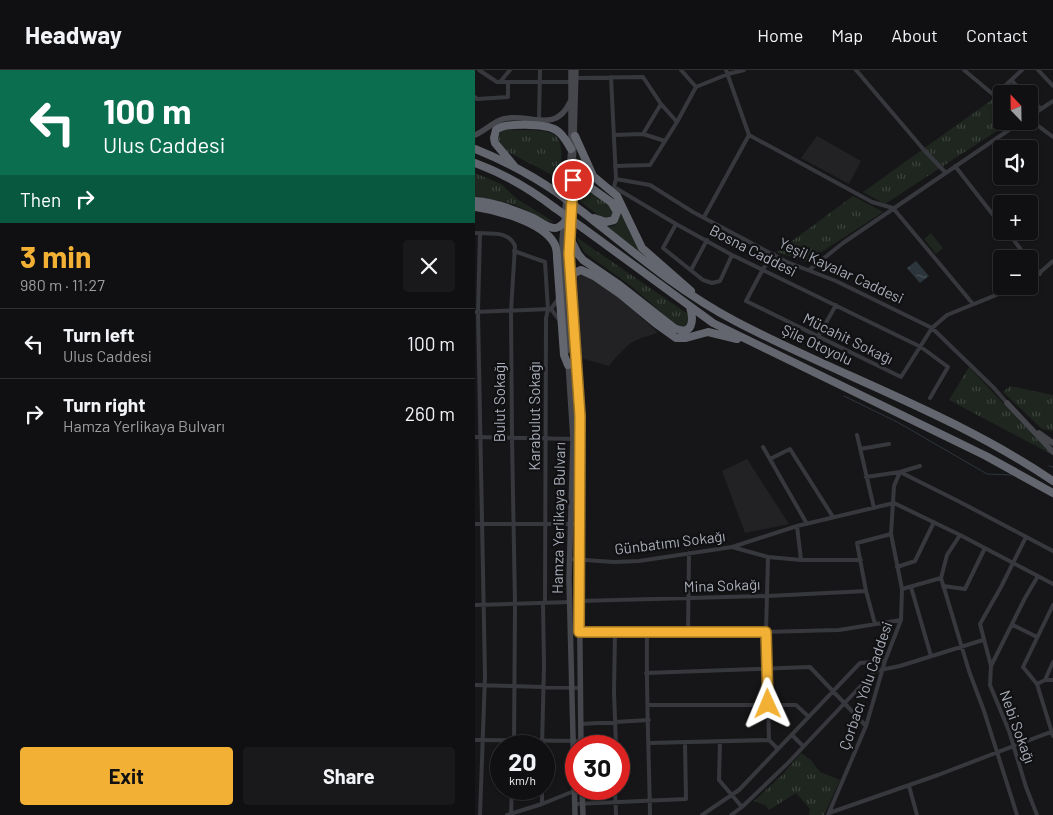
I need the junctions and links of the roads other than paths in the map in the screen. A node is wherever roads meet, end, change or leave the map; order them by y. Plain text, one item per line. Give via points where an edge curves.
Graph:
1 (479, 70) edge
2 (511, 70) edge
3 (540, 70) edge
4 (571, 70) edge
5 (576, 70) edge
6 (681, 70) edge
7 (744, 70) edge
8 (856, 70) edge
9 (964, 70) edge
10 (1021, 70) edge
11 (1038, 70) edge
12 (727, 72) edge
13 (611, 77) junction
14 (574, 80) junction
15 (1011, 80) junction
16 (500, 82) junction
17 (540, 82) junction
18 (508, 83) junction
19 (1006, 85) edge
20 (1016, 85) edge
21 (1053, 86) edge
22 (696, 87) junction
23 (993, 95) edge
24 (475, 97) edge
25 (571, 100) junction
26 (1053, 101) edge
27 (661, 104) junction
28 (1038, 106) edge
29 (1041, 109) junction
30 (1038, 111) edge
31 (539, 120) junction
32 (677, 122) junction
33 (1038, 125) edge
34 (1009, 130) edge
35 (643, 134) junction
36 (475, 135) edge
37 (614, 135) junction
38 (749, 135) junction
39 (575, 136) junction
40 (1053, 137) edge
41 (665, 142) junction
42 (475, 145) edge
43 (571, 149) junction
44 (475, 150) edge
45 (496, 158) junction
46 (475, 163) edge
47 (615, 166) junction
48 (955, 166) junction
49 (515, 167) junction
50 (475, 168) edge
51 (489, 168) junction
52 (945, 172) junction
53 (615, 179) junction
54 (573, 196) junction
55 (475, 201) edge
56 (475, 207) edge
57 (893, 208) junction
58 (584, 213) junction
59 (993, 214) edge
60 (704, 217) junction
61 (565, 222) junction
62 (676, 224) junction
63 (477, 233) edge
64 (571, 235) junction
65 (707, 240) junction
66 (1014, 240) edge
67 (1022, 250) edge
68 (514, 252) junction
69 (774, 254) junction
70 (732, 255) junction
71 (1053, 261) edge
72 (763, 269) junction
73 (691, 270) junction
74 (809, 270) junction
75 (1038, 271) edge
76 (1040, 274) joint
77 (571, 281) junction
78 (560, 294) junction
79 (996, 295) edge
80 (973, 304) junction
81 (836, 305) junction
82 (690, 307) junction
83 (709, 307) junction
84 (549, 310) junction
85 (511, 311) junction
86 (476, 312) edge
87 (562, 326) junction
88 (932, 328) junction
89 (818, 337) junction
90 (921, 347) junction
91 (774, 353) junction
92 (568, 366) junction
93 (930, 398) dead end
94 (1007, 403) joint
95 (857, 435) dead end
96 (475, 437) edge
97 (481, 437) junction
98 (512, 438) junction
99 (547, 438) junction
100 (573, 439) junction
101 (581, 439) junction
102 (889, 444) dead end
103 (1052, 446) edge
104 (763, 447) dead end
105 (860, 449) junction
106 (770, 459) junction
107 (920, 466) dead end
108 (900, 472) junction
109 (866, 477) junction
110 (1053, 481) edge
111 (1053, 493) edge
112 (894, 503) junction
113 (874, 508) junction
114 (833, 517) junction
115 (934, 522) junction
116 (475, 524) edge
117 (481, 524) junction
118 (513, 524) junction
119 (546, 524) junction
120 (570, 524) junction
121 (579, 524) junction
122 (807, 524) junction
123 (797, 526) junction
124 (891, 534) junction
125 (960, 535) junction
126 (1026, 537) junction
127 (732, 546) junction
128 (985, 548) junction
129 (1053, 551) edge
130 (689, 553) junction
131 (768, 557) junction
132 (579, 558) junction
133 (570, 559) junction
134 (801, 560) junction
135 (861, 560) junction
136 (1013, 564) junction
137 (897, 567) junction
138 (1038, 576) junction
139 (941, 578) junction
140 (1053, 584) edge
141 (943, 586) junction
142 (911, 587) junction
143 (902, 589) junction
144 (866, 591) junction
145 (767, 596) junction
146 (688, 598) junction
147 (579, 601) junction
148 (570, 602) junction
149 (544, 603) junction
150 (515, 604) junction
151 (475, 605) edge
152 (483, 605) junction
153 (1053, 605) edge
154 (901, 620) junction
155 (875, 624) junction
156 (1013, 625) junction
157 (579, 632) junction
158 (615, 632) junction
159 (688, 632) junction
160 (766, 632) junction
161 (647, 633) junction
162 (1037, 638) junction
163 (983, 640) junction
164 (962, 646) junction
165 (931, 656) junction
166 (885, 661) junction
167 (1053, 662) edge
168 (991, 666) junction
169 (767, 669) junction
170 (882, 670) junction
171 (646, 672) junction
172 (1045, 680) junction
173 (1053, 680) edge
174 (1037, 684) junction
175 (475, 685) edge
176 (485, 685) junction
177 (514, 687) junction
178 (543, 687) junction
179 (580, 688) junction
180 (572, 689) junction
181 (833, 691) junction
182 (844, 702) junction
183 (768, 704) junction
184 (648, 705) junction
185 (809, 717) junction
186 (649, 720) junction
187 (615, 722) junction
188 (581, 724) junction
189 (866, 726) junction
190 (1053, 733) edge
191 (514, 735) edge
192 (542, 735) edge
193 (573, 735) edge
194 (581, 735) edge
195 (616, 735) edge
196 (792, 735) junction
197 (475, 740) edge
198 (483, 740) junction
199 (490, 740) edge
200 (769, 740) junction
201 (720, 741) junction
202 (649, 742) junction
203 (685, 742) junction
204 (803, 746) junction
205 (1014, 746) junction
206 (778, 749) junction
207 (997, 753) junction
208 (909, 786) junction
209 (565, 795) edge
210 (731, 796) junction
211 (511, 800) edge
212 (542, 800) edge
213 (575, 800) edge
214 (583, 800) edge
215 (649, 800) junction
216 (615, 802) junction
217 (542, 804) junction
218 (575, 804) junction
219 (583, 804) junction
220 (742, 807) junction
221 (531, 808) junction
222 (509, 814) edge
223 (828, 814) edge
224 (480, 815) edge
225 (533, 815) edge
226 (575, 815) edge
227 (583, 815) edge
228 (616, 815) edge
229 (650, 815) edge
230 (702, 815) edge
231 (731, 815) edge
232 (917, 815) edge
233 (1017, 815) edge
234 (1037, 815) edge

1 - 16 street
2 - 16 street
3 - 17 street
4 - 14 main road
5 - 14 main road
6 - 22 street
7 - 12 street
8 - 52 street
9 - 23 street
10 - 15 street
11 - 21 street
12 - 22 street
12 - 38 street
13 - 14 street
13 - 27 street via 643,76
13 - 37 street
14 - 17 street
14 - 25 main road, Hamza Yerlikaya Bulvarı
14 - 39 main road, Hamza Yerlikaya Bulvarı
15 - 19 street
15 - 20 street
16 - 18 street
17 - 18 street
17 - 31 street
18 - 24 street via 508,97
22 - 32 street
25 - 31 main road via 558,118
25 - 43 main road, Hamza Yerlikaya Bulvarı
26 - 29 street
27 - 32 street
27 - 35 street
28 - 29 street
29 - 30 street
31 - 36 main road via 505,118
32 - 41 street
33 - 40 street
34 - 48 street
35 - 37 street
35 - 41 street
37 - 47 street
38 - 57 street via 871,202
38 - 60 street
39 - 54 main road, Hamza Yerlikaya Bulvarı
39 - 83 highway via 593,176 617,196 642,248
41 - 47 street via 650,165
42 - 45 highway
43 - 49 highway via 562,134 553,129 503,126 495,130 495,143
43 - 61 main road, Hamza Yerlikaya Bulvarı
44 - 45 highway
45 - 49 highway
46 - 51 highway
47 - 53 street
48 - 52 street
48 - 59 street
49 - 58 highway, Şile Otoyolu, bridge
50 - 51 highway
51 - 82 highway, Şile Otoyolu, bridge via 520,183
52 - 57 street
53 - 60 street, Yeşil Kayalar Caddesi via 650,185
53 - 62 street, Bosna Caddesi via 614,187
54 - 58 highway via 579,187 587,185 611,202 617,212 614,220 606,222
54 - 64 main road, Hamza Yerlikaya Bulvarı
55 - 61 highway via 502,206 553,228
56 - 78 highway via 528,223 550,237 556,248
57 - 74 street
57 - 80 street
58 - 83 highway, Şile Otoyolu via 676,286
60 - 69 street, Yeşil Kayalar Caddesi
61 - 92 main road, Hamza Yerlikaya Bulvarı via 562,240
62 - 65 street, Bosna Caddesi
62 - 73 street via 663,248
63 - 68 street via 512,239
63 - 86 street
64 - 77 main road, Hamza Yerlikaya Bulvarı
64 - 82 highway via 577,254 583,260 674,328 685,330 691,327
65 - 70 street, Bosna Caddesi
65 - 73 street
66 - 67 street
68 - 84 street, Karabulut Sokağı via 545,262
68 - 85 street, Bulut Sokağı
69 - 72 street, Mücahit Sokağı
69 - 74 street, Yeşil Kayalar Caddesi
70 - 72 street, Bosna Caddesi
70 - 73 street via 720,280 712,283
71 - 76 street
72 - 81 street, Bosna Caddesi
72 - 89 street, Mücahit Sokağı via 747,301
74 - 88 street, Yeşil Kayalar Caddesi
75 - 76 street
77 - 91 highway via 574,273 581,270 594,276 676,338 708,332
77 - 101 main road, Hamza Yerlikaya Bulvarı
78 - 84 street
78 - 87 highway
79 - 80 street
80 - 88 street via 947,315
81 - 89 street
81 - 90 street, Bosna Caddesi
82 - 91 highway, Şile Otoyolu via 713,323
83 - 110 highway, Şile Otoyolu via 803,355 919,407 1019,458
84 - 85 street
84 - 87 street via 557,315
84 - 99 street, Karabulut Sokağı
85 - 86 street
85 - 98 street, Bulut Sokağı
86 - 97 street
87 - 92 highway
88 - 90 street
88 - 94 street, Yeşil Kayalar Caddesi
89 - 90 street, Mücahit Sokağı via 901,377
90 - 93 street, Bosna Caddesi via 948,367
91 - 111 highway, Şile Otoyolu via 986,456
92 - 100 main road, Hamza Yerlikaya Bulvarı
94 - 103 main road, Yeşil Kayalar Caddesi
95 - 105 street
96 - 97 street
97 - 98 street
97 - 117 street
98 - 99 street
98 - 118 street, Bulut Sokağı
99 - 100 street
99 - 119 street, Karabulut Sokağı
100 - 101 street
100 - 120 main road, Hamza Yerlikaya Bulvarı
101 - 121 main road, Hamza Yerlikaya Bulvarı
102 - 105 street
104 - 106 street
105 - 109 street
106 - 114 street via 790,449
106 - 122 street
107 - 108 street
108 - 109 street
108 - 112 street, Çorbacı Yolu Caddesi via 894,486
108 - 126 street
109 - 113 street
112 - 113 street
112 - 115 street
112 - 124 street, Çorbacı Yolu Caddesi
113 - 114 street
114 - 122 street
115 - 125 street
115 - 137 street via 915,561
116 - 117 street
117 - 118 street
117 - 152 street
118 - 119 street
118 - 150 street, Bulut Sokağı
119 - 120 street
119 - 149 street, Karabulut Sokağı
120 - 121 street
120 - 133 main road, Hamza Yerlikaya Bulvarı
121 - 132 main road, Hamza Yerlikaya Bulvarı
122 - 123 street
123 - 127 street
123 - 134 street
124 - 135 street via 857,543
124 - 137 street, Çorbacı Yolu Caddesi
125 - 128 street
125 - 139 street via 947,555
126 - 129 street
126 - 136 street, Nebi Sokağı
127 - 130 street, Günbatımı Sokağı
127 - 131 street, Günbatımı Sokağı
128 - 136 street
128 - 141 street via 965,590
130 - 132 street, Günbatımı Sokağı via 639,561
130 - 146 street
131 - 134 street, Günbatımı Sokağı
131 - 145 street
132 - 133 street, Günbatımı Sokağı
132 - 147 main road, Hamza Yerlikaya Bulvarı
133 - 148 main road, Hamza Yerlikaya Bulvarı
134 - 135 street, Günbatımı Sokağı
135 - 144 street
136 - 138 street
136 - 163 street, Nebi Sokağı via 980,624
137 - 143 street, Çorbacı Yolu Caddesi
138 - 140 street
138 - 156 street
139 - 141 street
139 - 142 street
141 - 164 street
142 - 143 street
142 - 165 street
143 - 154 street, Çorbacı Yolu Caddesi
144 - 145 street, Mina Sokağı
144 - 155 street
145 - 146 street, Mina Sokağı
145 - 160 street
146 - 147 street, Mina Sokağı
146 - 159 street
147 - 157 main road, Hamza Yerlikaya Bulvarı
148 - 149 street
148 - 180 main road, Hamza Yerlikaya Bulvarı
149 - 150 street
149 - 178 street, Karabulut Sokağı
150 - 152 street
150 - 177 street, Bulut Sokağı
151 - 152 street
152 - 176 street
153 - 162 street
154 - 155 street
154 - 166 street, Çorbacı Yolu Caddesi
155 - 160 street via 839,630
156 - 162 street
156 - 168 street
157 - 158 street
157 - 179 main road, Hamza Yerlikaya Bulvarı
158 - 161 street
158 - 187 street
159 - 160 street
159 - 161 street
160 - 169 street
161 - 171 street
162 - 174 street via 1023,667
163 - 164 street
163 - 168 street, Nebi Sokağı
164 - 165 street
164 - 207 street
165 - 170 street
166 - 170 street, Çorbacı Yolu Caddesi
166 - 181 street via 860,663
167 - 172 street
168 - 205 street, Nebi Sokağı via 990,685
169 - 171 street
169 - 181 street via 810,667
169 - 183 street
170 - 182 street via 875,671
170 - 189 street, Çorbacı Yolu Caddesi
171 - 184 street
172 - 173 street
172 - 174 street
174 - 190 street
175 - 176 street
176 - 177 street
176 - 198 street
177 - 178 street
177 - 191 street, Bulut Sokağı
178 - 180 street
178 - 192 street, Karabulut Sokağı
179 - 180 street
179 - 188 main road, Hamza Yerlikaya Bulvarı
180 - 193 main road, Hamza Yerlikaya Bulvarı
181 - 182 street
181 - 185 street
182 - 189 street
182 - 204 street
183 - 184 street
183 - 185 street via 796,705
183 - 200 street
184 - 186 street
185 - 196 street
186 - 187 street
186 - 202 street
187 - 188 street
187 - 195 street
188 - 194 main road, Hamza Yerlikaya Bulvarı
189 - 223 street, Çorbacı Yolu Caddesi
190 - 205 street
196 - 204 street
196 - 206 street
197 - 198 street
198 - 199 street
198 - 224 street
200 - 201 street
200 - 206 street
201 - 203 street
201 - 210 street via 719,780
202 - 203 street
202 - 215 street
203 - 215 street via 686,799
204 - 220 street
205 - 207 street
205 - 234 street, Nebi Sokağı
206 - 210 street
207 - 208 street
207 - 233 street
208 - 223 street
208 - 232 street
209 - 217 street
210 - 220 street
210 - 230 street
211 - 222 street
212 - 217 street
213 - 218 main road, Hamza Yerlikaya Bulvarı
214 - 219 main road
215 - 216 street
215 - 229 street
216 - 219 street
216 - 228 street
217 - 221 street
218 - 219 street
218 - 226 main road, Hamza Yerlikaya Bulvarı
219 - 227 main road
220 - 231 street
221 - 222 street
221 - 225 street

